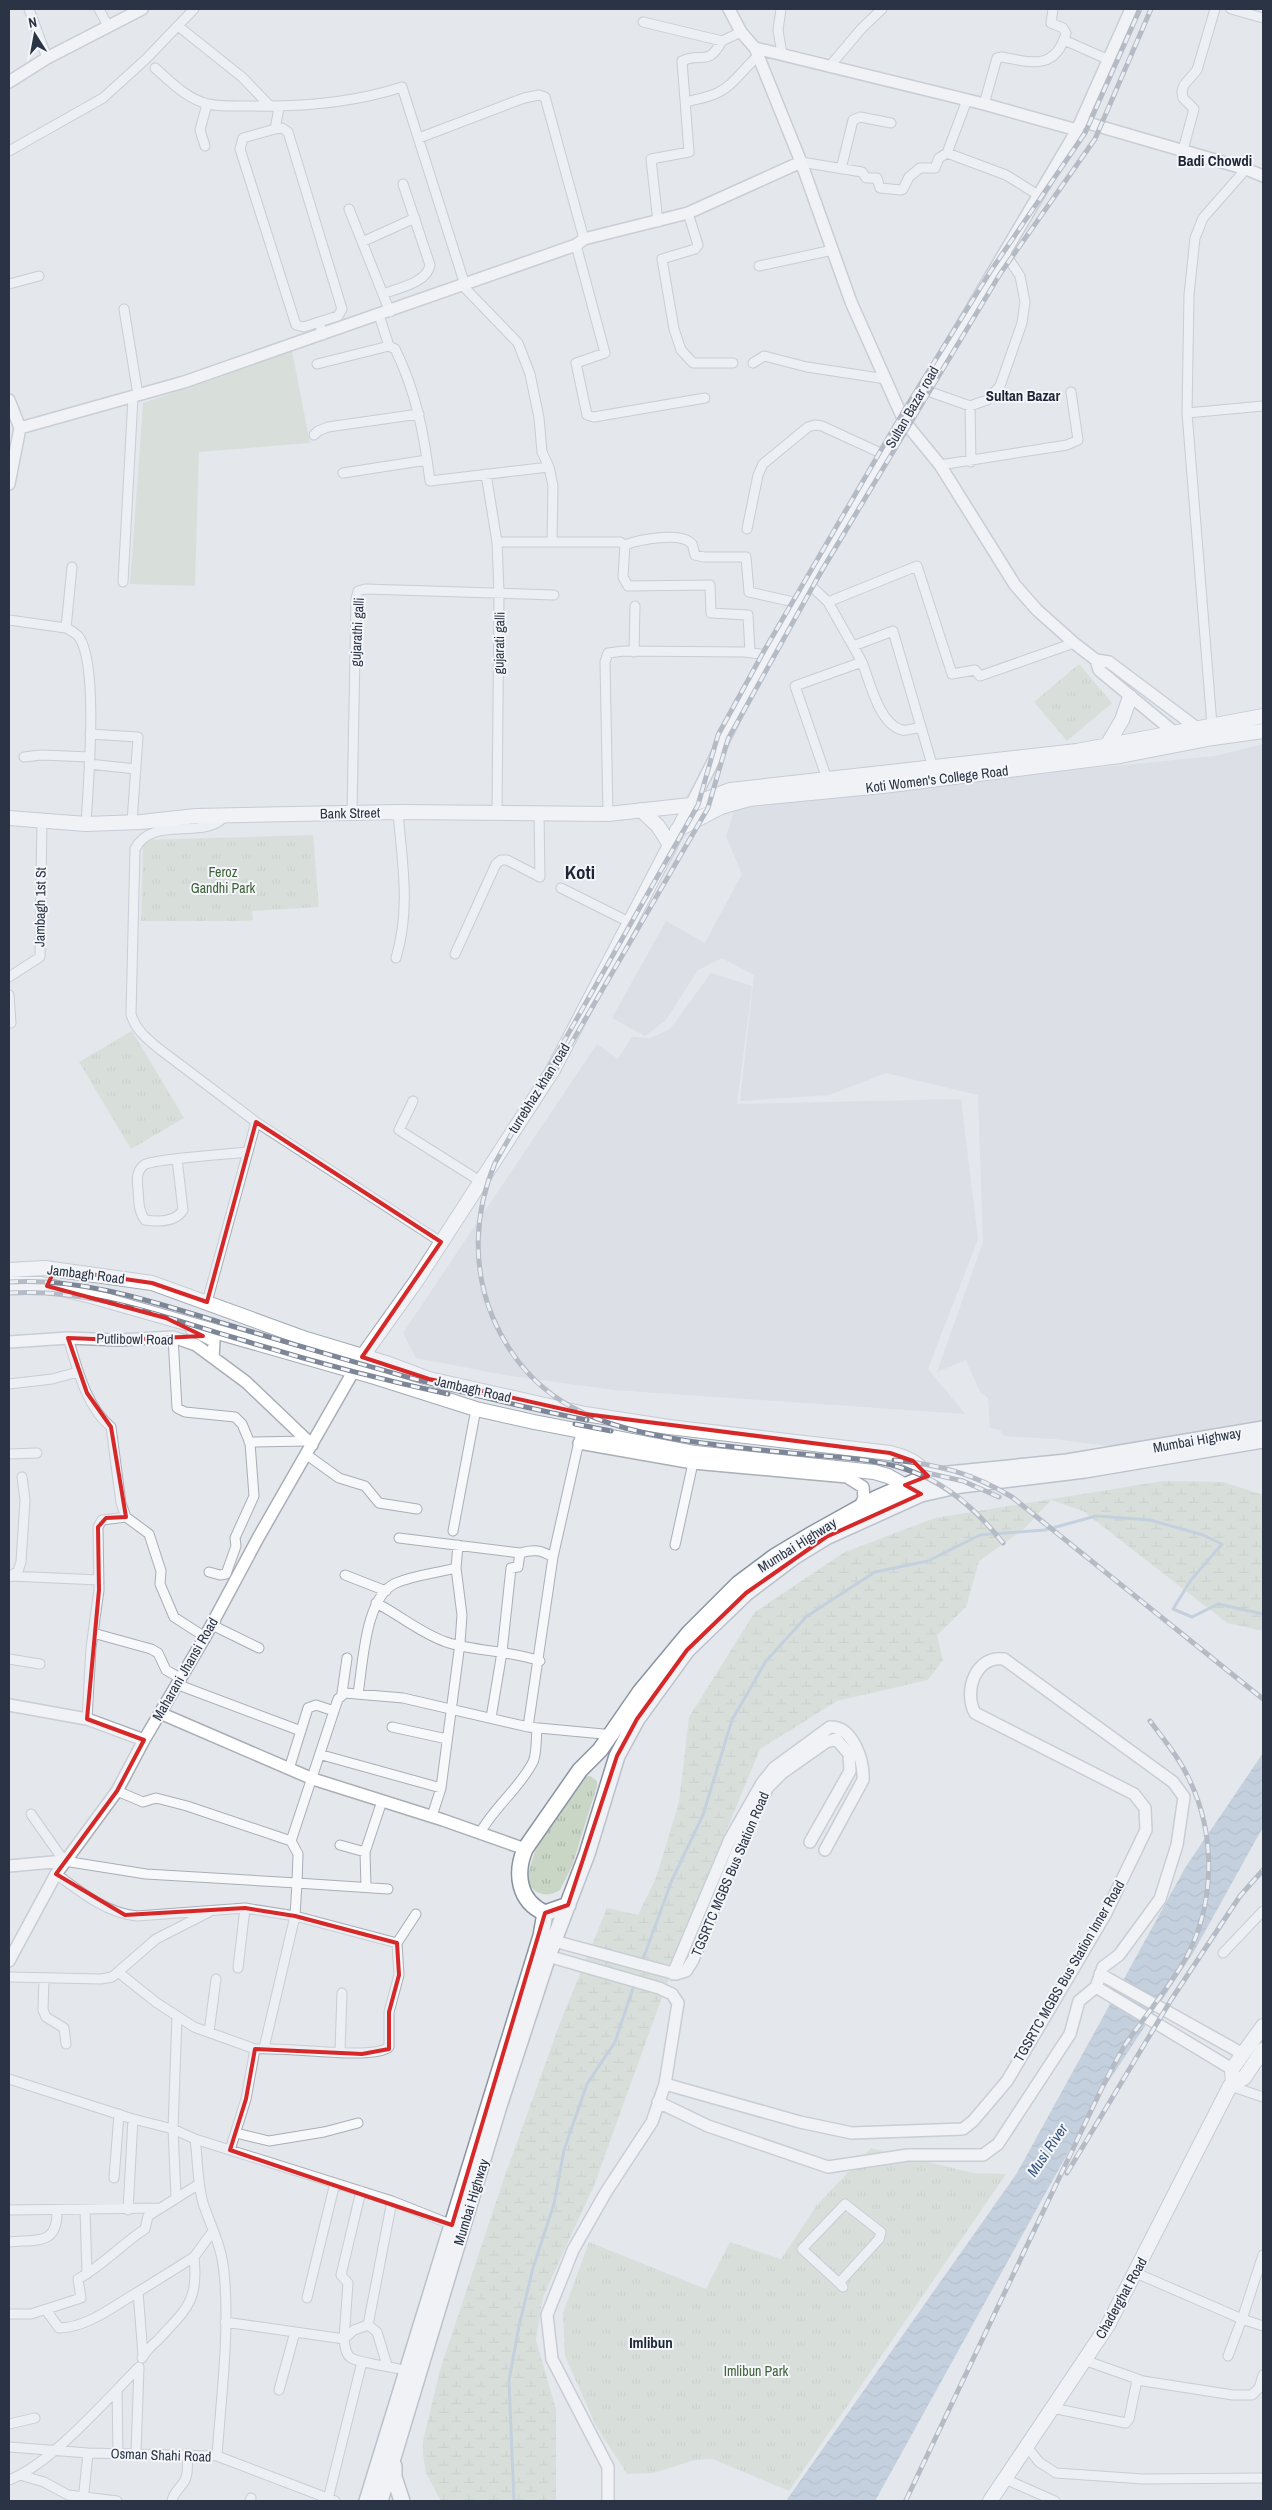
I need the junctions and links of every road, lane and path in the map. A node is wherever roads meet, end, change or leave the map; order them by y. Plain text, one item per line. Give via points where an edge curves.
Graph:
1 (29, 9) edge
2 (99, 9) edge
3 (142, 9) edge
4 (194, 9) edge
5 (729, 9) edge
6 (781, 9) edge
7 (882, 9) edge
8 (1054, 9) edge
9 (1130, 9) edge
10 (1215, 9) edge
11 (1231, 9) edge
12 (1263, 18) edge
13 (643, 22) dead end
14 (108, 26) junction
15 (178, 26) junction
16 (741, 32) junction
17 (1064, 40) junction
18 (722, 41) junction
19 (756, 52) junction
20 (782, 54) junction
21 (47, 58) junction
22 (1109, 60) junction
23 (829, 67) junction
24 (155, 68) dead end
25 (9, 82) edge
26 (967, 100) junction
27 (686, 102) junction
28 (207, 104) junction
29 (984, 104) junction
30 (274, 107) junction
31 (891, 123) dead end
32 (1079, 126) junction
33 (275, 129) junction
34 (419, 138) junction
35 (205, 146) dead end
36 (1183, 150) junction
37 (9, 151) edge
38 (947, 153) junction
39 (801, 162) junction
40 (841, 169) junction
41 (1246, 169) junction
42 (1263, 176) edge
43 (404, 184) dead end
44 (1038, 195) junction
45 (349, 209) dead end
46 (688, 213) junction
47 (414, 218) junction
48 (658, 222) junction
49 (362, 242) junction
50 (580, 242) junction
51 (833, 250) junction
52 (1004, 252) junction
53 (759, 266) dead end
54 (39, 276) dead end
55 (9, 284) edge
56 (464, 285) junction
57 (383, 294) junction
58 (124, 309) dead end
59 (384, 313) junction
60 (319, 322) junction
61 (323, 335) junction
62 (389, 346) junction
63 (733, 363) dead end
64 (752, 363) dead end
65 (318, 364) dead end
66 (886, 379) junction
67 (922, 389) junction
68 (1071, 392) dead end
69 (136, 396) junction
70 (705, 398) dead end
71 (9, 400) edge
72 (970, 406) junction
73 (1263, 406) edge
74 (1187, 413) junction
75 (419, 414) junction
76 (904, 421) junction
77 (20, 428) junction
78 (314, 436) dead end
79 (885, 455) junction
80 (427, 460) junction
81 (971, 462) junction
82 (940, 466) junction
83 (549, 467) junction
84 (343, 473) dead end
85 (486, 474) junction
86 (9, 484) edge
87 (747, 529) dead end
88 (497, 542) junction
89 (552, 542) junction
90 (625, 544) junction
91 (72, 567) dead end
92 (123, 582) dead end
93 (809, 584) junction
94 (499, 592) junction
95 (554, 595) dead end
96 (798, 602) junction
97 (828, 602) junction
98 (635, 606) dead end
99 (9, 620) edge
100 (66, 628) junction
101 (1074, 643) junction
102 (853, 646) junction
103 (634, 652) junction
104 (750, 653) junction
105 (767, 655) junction
106 (1096, 660) junction
107 (862, 662) junction
108 (1130, 697) junction
109 (1263, 716) edge
110 (1212, 725) junction
111 (921, 727) junction
112 (1263, 731) edge
113 (90, 734) junction
114 (1199, 734) junction
115 (1178, 738) junction
116 (1106, 747) junction
117 (24, 757) dead end
118 (90, 760) junction
119 (933, 768) junction
120 (136, 769) junction
121 (827, 779) junction
122 (691, 805) junction
123 (641, 810) junction
124 (398, 812) junction
125 (352, 813) junction
126 (497, 814) junction
127 (539, 814) junction
128 (608, 814) junction
129 (226, 815) junction
130 (9, 818) edge
131 (42, 819) junction
132 (132, 822) junction
133 (86, 824) junction
134 (677, 830) junction
135 (670, 844) junction
136 (561, 888) dead end
137 (631, 922) junction
138 (455, 954) dead end
139 (396, 958) dead end
140 (9, 977) edge
141 (9, 995) edge
142 (11, 1023) dead end
143 (413, 1101) dead end
144 (256, 1122) junction
145 (248, 1152) junction
146 (177, 1159) junction
147 (480, 1181) junction
148 (441, 1242) junction
149 (55, 1269) junction
150 (9, 1270) edge
151 (9, 1284) edge
152 (47, 1286) junction
153 (207, 1302) junction
154 (239, 1314) junction
155 (166, 1318) junction
156 (173, 1337) junction
157 (68, 1338) junction
158 (250, 1341) junction
159 (9, 1342) edge
160 (213, 1357) junction
161 (362, 1357) junction
162 (78, 1372) junction
163 (353, 1372) junction
164 (9, 1384) edge
165 (476, 1408) junction
166 (1263, 1429) edge
167 (580, 1437) junction
168 (1263, 1440) edge
169 (249, 1442) junction
170 (309, 1447) junction
171 (37, 1453) dead end
172 (9, 1454) edge
173 (693, 1463) junction
174 (22, 1477) dead end
175 (905, 1485) junction
176 (926, 1487) junction
177 (859, 1508) junction
178 (417, 1509) dead end
179 (126, 1517) junction
180 (453, 1531) dead end
181 (399, 1538) dead end
182 (458, 1545) junction
183 (675, 1545) dead end
184 (520, 1554) junction
185 (554, 1557) junction
186 (456, 1568) junction
187 (209, 1572) dead end
188 (345, 1575) dead end
189 (9, 1576) edge
190 (99, 1580) junction
191 (386, 1591) junction
192 (376, 1602) junction
193 (212, 1625) junction
194 (92, 1633) junction
195 (205, 1637) junction
196 (459, 1646) junction
197 (259, 1648) dead end
198 (502, 1652) junction
199 (347, 1658) dead end
200 (9, 1659) edge
201 (540, 1661) junction
202 (40, 1664) dead end
203 (178, 1681) junction
204 (342, 1693) junction
205 (358, 1694) junction
206 (9, 1705) edge
207 (450, 1709) junction
208 (334, 1711) junction
209 (160, 1713) junction
210 (491, 1718) junction
211 (87, 1719) junction
212 (392, 1727) dead end
213 (533, 1727) junction
214 (301, 1731) junction
215 (619, 1737) junction
216 (447, 1739) junction
217 (144, 1740) junction
218 (322, 1755) junction
219 (289, 1769) junction
220 (313, 1779) junction
221 (441, 1788) junction
222 (117, 1791) junction
223 (382, 1802) junction
224 (32, 1814) dead end
225 (432, 1816) junction
226 (480, 1833) junction
227 (291, 1842) junction
228 (810, 1842) dead end
229 (340, 1845) dead end
230 (525, 1849) junction
231 (825, 1850) dead end
232 (365, 1852) junction
233 (64, 1861) junction
234 (9, 1866) edge
235 (56, 1874) junction
236 (297, 1884) junction
237 (366, 1888) junction
238 (388, 1889) dead end
239 (568, 1905) junction
240 (245, 1908) junction
241 (211, 1910) junction
242 (1263, 1911) edge
243 (545, 1913) junction
244 (416, 1914) dead end
245 (295, 1916) junction
246 (554, 1940) junction
247 (397, 1943) junction
248 (1224, 1953) dead end
249 (548, 1956) junction
250 (9, 1961) edge
251 (238, 1968) dead end
252 (118, 1972) junction
253 (673, 1974) junction
254 (9, 1977) edge
255 (1105, 1977) junction
256 (44, 1978) junction
257 (216, 1979) dead end
258 (1099, 1989) junction
259 (342, 1993) dead end
260 (178, 2016) junction
261 (1263, 2026) edge
262 (209, 2032) junction
263 (66, 2044) dead end
264 (259, 2049) junction
265 (1263, 2050) edge
266 (340, 2051) junction
267 (1243, 2054) junction
268 (9, 2079) edge
269 (1232, 2079) junction
270 (665, 2084) junction
271 (1263, 2097) edge
272 (658, 2102) junction
273 (119, 2114) junction
274 (132, 2119) junction
275 (358, 2123) dead end
276 (173, 2129) junction
277 (236, 2133) junction
278 (196, 2139) junction
279 (230, 2150) junction
280 (114, 2178) dead end
281 (335, 2183) junction
282 (199, 2184) junction
283 (361, 2192) junction
284 (176, 2197) junction
285 (392, 2201) junction
286 (161, 2208) junction
287 (9, 2210) edge
288 (57, 2210) junction
289 (85, 2210) junction
290 (128, 2210) junction
291 (457, 2227) junction
292 (213, 2231) junction
293 (9, 2242) edge
294 (1263, 2256) edge
295 (194, 2257) junction
296 (1136, 2273) junction
297 (87, 2274) junction
298 (841, 2285) joint
299 (138, 2292) junction
300 (307, 2298) dead end
301 (46, 2310) junction
302 (9, 2314) edge
303 (1242, 2319) junction
304 (225, 2322) junction
305 (368, 2325) junction
306 (1263, 2326) edge
307 (296, 2332) junction
308 (344, 2339) junction
309 (143, 2356) junction
310 (1228, 2356) dead end
311 (1084, 2360) junction
312 (362, 2362) junction
313 (387, 2365) junction
314 (140, 2368) junction
315 (407, 2371) junction
316 (1263, 2375) edge
317 (1137, 2380) junction
318 (117, 2390) junction
319 (279, 2390) dead end
320 (1052, 2408) junction
321 (35, 2418) dead end
322 (9, 2424) edge
323 (9, 2447) edge
324 (1027, 2447) junction
325 (54, 2451) junction
326 (136, 2452) junction
327 (88, 2453) junction
328 (118, 2453) junction
329 (187, 2454) junction
330 (217, 2456) junction
331 (393, 2460) junction
332 (20, 2475) junction
333 (1263, 2478) edge
334 (1005, 2479) junction
335 (9, 2480) edge
336 (56, 2490) junction
337 (83, 2499) edge
338 (332, 2500) edge
339 (55, 2501) edge
340 (117, 2501) edge
341 (172, 2501) edge
342 (367, 2501) edge
343 (380, 2501) edge
344 (402, 2501) edge
345 (608, 2501) edge
346 (990, 2501) edge
347 (1055, 2501) edge

1 - 21 street
2 - 14 street
3 - 14 street
4 - 15 street
5 - 16 street
6 - 20 street via 778,30
7 - 23 street
8 - 17 street via 1051,23 1063,28 1066,33
9 - 22 street, Sultan Bazar road
10 - 36 street via 1198,70 1182,92 1183,98 1194,109
11 - 12 street
13 - 18 street
14 - 21 street
15 - 30 street
15 - 37 street via 103,98
16 - 18 street
16 - 19 street
17 - 22 street
17 - 29 street via 1054,56 1040,63 997,58
18 - 27 street via 715,53 707,58 682,61
19 - 20 street
19 - 27 street via 732,83 721,91
19 - 39 street
20 - 23 street
21 - 25 street
22 - 32 street, Sultan Bazar road
23 - 26 street
24 - 28 street via 181,92
26 - 29 street
26 - 38 street
27 - 48 street via 689,152 651,159
28 - 30 street
28 - 35 street via 200,130
29 - 32 street
30 - 33 street
30 - 34 street via 367,98 402,87
31 - 40 street via 860,117 853,120
32 - 36 street
32 - 44 street, Sultan Bazar road
33 - 60 street via 282,128 288,132 342,309 338,316
33 - 60 street via 243,138 240,148 296,325 304,327
34 - 50 street via 539,94 545,98
34 - 56 street
36 - 41 street
38 - 40 street via 939,158 935,168 920,168 901,190 880,188 877,178 866,178 862,172
38 - 44 street via 1006,175
39 - 40 street
39 - 46 street
39 - 51 street
41 - 42 street
41 - 74 street via 1203,218 1195,238 1189,295
43 - 47 street
44 - 52 street, Sultan Bazar road
45 - 49 street
46 - 48 street
46 - 63 street via 698,245 695,249 662,259 674,329 681,350 693,363
47 - 49 street
47 - 57 street via 430,269 419,280
48 - 50 street
49 - 57 street
50 - 56 street
50 - 70 street via 605,353 576,363 587,415 594,417
51 - 53 street
51 - 66 street via 851,302
52 - 67 street, Sultan Bazar road
52 - 72 street via 1020,276 1025,302 1022,323 1000,386 987,400
54 - 55 street
56 - 59 street
56 - 83 street via 518,343 530,374 542,452
57 - 59 street
58 - 69 street
59 - 61 street
59 - 62 street
60 - 61 street
61 - 69 street
62 - 65 street
62 - 75 street via 395,349 407,373
64 - 66 street via 764,356 813,369
66 - 76 street
67 - 72 street
67 - 76 street, Sultan Bazar road
68 - 81 street via 1078,440 1067,445
69 - 77 street
69 - 92 street
71 - 77 street
72 - 81 street
73 - 74 street
74 - 110 street
75 - 78 street via 328,427
75 - 80 street
76 - 79 street, Sultan Bazar road
76 - 82 street
77 - 86 street
79 - 87 street via 822,426 808,427 763,464
79 - 93 street, Sultan Bazar road
80 - 84 street
80 - 85 street via 430,481
81 - 82 street
82 - 101 street via 1016,585 1037,610
83 - 85 street
83 - 89 street via 554,486
85 - 88 street, gujarati galli
88 - 89 street
88 - 94 street, gujarati galli
89 - 90 street via 613,540
90 - 96 street via 646,538 683,538 692,544 695,555 746,557 749,592
90 - 104 street via 623,577 628,586 710,585 711,614 748,615
91 - 100 street
93 - 96 street, Sultan Bazar road
93 - 97 street
94 - 95 street
94 - 125 street, gujarathi galli via 358,591
94 - 126 street, gujarati galli
96 - 105 street, Sultan Bazar road
97 - 101 street via 917,566 952,674 975,670 980,676
97 - 102 street
98 - 103 street
99 - 100 street
100 - 113 street via 78,635 88,666
101 - 106 street
102 - 107 street
102 - 111 street via 894,631
103 - 104 street
103 - 128 street via 608,653 605,662
104 - 105 street
105 - 122 street, Sultan Bazar road
106 - 108 street via 1099,670
106 - 114 street via 1109,662
107 - 111 street via 884,717 892,726 904,731
107 - 121 street via 795,686
108 - 115 street
108 - 116 main road via 1122,720
109 - 110 main road
110 - 114 main road
111 - 119 street
112 - 114 main road
113 - 118 street
113 - 120 street via 137,736
114 - 115 main road, Koti Women's College Road
115 - 116 main road, Koti Women's College Road
115 - 134 main road, Koti Women's College Road via 1120,756 749,799 721,807
116 - 119 main road, Koti Women's College Road
117 - 118 street via 41,755
118 - 120 street
118 - 133 street
119 - 121 main road, Koti Women's College Road
120 - 132 street
121 - 122 main road, Koti Women's College Road via 730,790
122 - 123 main road, Bank Street
122 - 134 main road, turrebhaz khan road
123 - 128 main road, Bank Street
123 - 135 main road via 658,826
124 - 125 main road, Bank Street
124 - 126 main road, Bank Street
124 - 139 street via 406,909
125 - 129 main road, Bank Street
126 - 127 main road, Bank Street
127 - 128 main road, Bank Street
127 - 138 street via 540,877 507,860 496,864
129 - 132 main road, Bank Street
129 - 144 street via 213,826 177,828 151,834 144,837 135,849 131,1014 134,1024 144,1036
130 - 131 main road, Bank Street
131 - 133 main road, Bank Street
131 - 140 street, Jambagh 1st St via 40,958
132 - 133 main road, Bank Street
134 - 135 main road, turrebhaz khan road
135 - 137 main road, turrebhaz khan road
136 - 137 street
137 - 147 main road, turrebhaz khan road via 553,1070
141 - 142 street
143 - 147 street via 399,1130
144 - 145 street
144 - 148 street
145 - 146 street
145 - 153 street
146 - 146 street via 146,1164 140,1170 137,1179 139,1205 145,1220 172,1220 183,1210
147 - 148 main road, turrebhaz khan road
148 - 161 main road, turrebhaz khan road
149 - 150 main road, Jambagh Road
149 - 152 main road via 49,1273
149 - 153 main road, Jambagh Road via 152,1283
151 - 152 main road, Jambagh Road
152 - 155 main road, Jambagh Road
153 - 154 main road, Jambagh Road
154 - 158 main road via 248,1326
154 - 161 main road, Jambagh Road
155 - 158 main road, Jambagh Road
155 - 160 street via 214,1341
156 - 157 street, Putlibowl Road
156 - 160 street, Putlibowl Road via 196,1345
156 - 169 street via 177,1408 185,1412 236,1417
157 - 159 street, Putlibowl Road
157 - 162 street
158 - 163 main road, Jambagh Road
160 - 170 street, Putlibowl Road via 246,1382
161 - 176 main road, Jambagh Road via 429,1379 585,1414 669,1428 890,1453 913,1461
162 - 164 street
162 - 179 street via 103,1421 111,1427
163 - 165 main road, Jambagh Road
163 - 170 street, Maharani Jhansi Road
165 - 167 main road, Jambagh Road
165 - 180 street
166 - 176 highway, Mumbai Highway
167 - 173 street
167 - 175 main road, Jambagh Road via 874,1472
167 - 185 street
168 - 176 highway, Mumbai Highway via 1085,1470
169 - 170 street
169 - 187 street via 254,1500 235,1538 229,1570 220,1575
170 - 178 street via 339,1478 365,1486 379,1503
170 - 193 street, Maharani Jhansi Road
171 - 172 street
173 - 177 street via 847,1477 863,1487 864,1498
173 - 183 street
174 - 189 street via 25,1500 21,1562 18,1571
175 - 176 highway, Mumbai Highway
175 - 177 highway, Mumbai Highway
176 - 215 highway, Mumbai Highway via 826,1537 746,1593 687,1650 637,1719
177 - 215 highway, Mumbai Highway via 774,1557 738,1584 668,1657
179 - 190 street via 106,1518 99,1523
179 - 195 street via 149,1534 161,1571 160,1584 174,1617
181 - 182 street
182 - 184 street
182 - 186 street
184 - 185 street via 531,1550
184 - 198 street via 518,1567 511,1568
185 - 201 street
186 - 191 street via 395,1583
186 - 196 street via 462,1615
188 - 191 street
189 - 190 street
190 - 194 street
191 - 192 street
192 - 196 street via 402,1616 415,1628
192 - 205 street
193 - 195 street, Maharani Jhansi Road
193 - 197 street
194 - 203 street via 152,1649
194 - 211 street
195 - 203 street, Maharani Jhansi Road
196 - 198 street
196 - 207 street
198 - 201 street
198 - 210 street
199 - 204 street
200 - 202 street
201 - 213 street
203 - 209 street, Maharani Jhansi Road
203 - 214 street
204 - 205 street
204 - 208 street
205 - 207 street via 403,1698
206 - 211 street
207 - 210 street
207 - 216 street
208 - 214 street via 310,1706
208 - 218 street
209 - 217 street, Maharani Jhansi Road
209 - 219 street
210 - 213 street
211 - 217 street
212 - 216 street
213 - 215 street
213 - 226 street via 534,1761 490,1814
214 - 219 street
215 - 230 highway, Mumbai Highway via 580,1770
215 - 239 highway, Mumbai Highway via 617,1756
216 - 221 street
217 - 222 street, Maharani Jhansi Road
218 - 220 street
218 - 221 street
219 - 220 street
220 - 223 street
220 - 227 street
221 - 225 street
222 - 227 street via 143,1802 156,1798 187,1806
222 - 233 street, Maharani Jhansi Road
223 - 225 street
223 - 232 street
224 - 233 street
225 - 226 street
226 - 230 street
227 - 236 street via 298,1854
228 - 253 street, TGSRTC MGBS Bus Station Road via 850,1771 849,1754 836,1739 826,1742 782,1773 768,1787 745,1832 693,1960 686,1971
229 - 232 street
230 - 243 highway, Mumbai Highway via 519,1864 519,1882 528,1899
231 - 253 street, TGSRTC MGBS Bus Station Road via 863,1780 861,1754 844,1730 835,1726 793,1752 762,1783 730,1839
232 - 237 street
233 - 234 street
233 - 235 street, Maharani Jhansi Road
233 - 236 street via 146,1874
235 - 241 street via 115,1913 137,1916
235 - 250 street, Maharani Jhansi Road
236 - 237 street
236 - 245 street
237 - 238 street
239 - 243 highway
239 - 246 highway, Mumbai Highway
240 - 241 street
240 - 245 street
240 - 251 street
241 - 252 street via 156,1939
242 - 248 street
243 - 291 highway, Mumbai Highway
244 - 247 street
245 - 247 street
245 - 264 street
246 - 249 highway, Mumbai Highway
246 - 253 street
247 - 266 street via 399,1975 389,2012 388,2047 362,2054
249 - 270 street via 672,1994 678,2003
249 - 291 highway, Mumbai Highway
252 - 256 street via 112,1977 101,1978
252 - 260 street
254 - 256 street
255 - 258 street, TGSRTC MGBS Bus Station Inner Road
255 - 267 street
255 - 270 street, TGSRTC MGBS Bus Station Inner Road via 1103,1967 1119,1955 1160,1899 1177,1845 1184,1797 1174,1782 1093,1721 1004,1659 996,1658 986,1661 976,1672 970,1694 975,1713 1134,1794 1143,1803 1147,1814 1146,1830 1105,1915 1007,2081 963,2129 852,2134
256 - 263 street via 43,2010 46,2017 64,2028
257 - 262 street
258 - 269 street via 1197,2047
258 - 272 street, TGSRTC MGBS Bus Station Inner Road via 1079,2002 1070,2034 1004,2136 983,2155 908,2155 828,2167 708,2126
259 - 266 street
260 - 262 street
260 - 276 street
261 - 267 main road, Chaderghat Road
262 - 264 street
264 - 266 street
264 - 277 street
265 - 269 main road, Chaderghat Road via 1244,2078
267 - 269 main road, Chaderghat Road
268 - 273 street
269 - 271 street
269 - 296 main road, Chaderghat Road
270 - 272 street
272 - 345 street via 652,2122 573,2250 547,2315 552,2358 608,2467
273 - 274 street
273 - 280 street
274 - 276 street
274 - 290 street
275 - 277 street via 269,2141
276 - 278 street
276 - 284 street
277 - 279 street
278 - 279 street
278 - 282 street
279 - 281 street
281 - 283 street
281 - 300 street
282 - 284 street
282 - 292 street
283 - 285 street
283 - 308 street via 341,2276 348,2283
284 - 286 street
285 - 291 street
285 - 305 street
286 - 290 street
286 - 297 street via 148,2216 146,2229 123,2243
287 - 288 street
288 - 289 street
288 - 293 street via 56,2230 46,2239
289 - 290 street
289 - 297 street
291 - 315 highway, Mumbai Highway
291 - 331 highway, Mumbai Highway
292 - 295 street
292 - 304 street via 220,2244 224,2274
294 - 303 street
295 - 299 street
295 - 309 street via 193,2298
296 - 303 street
296 - 311 main road, Chaderghat Road via 1108,2325
297 - 301 street via 78,2279 81,2298
298 - 298 street via 802,2249 845,2204 881,2232 879,2239
299 - 301 street via 88,2321 65,2328 58,2328
299 - 309 street
301 - 302 street
303 - 306 street
303 - 310 street
304 - 307 street
304 - 330 street
305 - 308 street via 354,2330
305 - 313 street via 376,2332
307 - 308 street
307 - 319 street
308 - 312 street via 346,2352
309 - 314 street
311 - 317 street
311 - 320 main road, Chaderghat Road
312 - 313 street
312 - 338 street
313 - 315 street
314 - 318 street
314 - 326 street
315 - 342 highway, Mumbai Highway
316 - 317 street via 1257,2391 1243,2396
317 - 320 street via 1126,2423
318 - 325 street
318 - 328 street
320 - 324 main road, Chaderghat Road
321 - 322 street
323 - 325 street, Osman Shahi Road
324 - 333 street via 1039,2462 1056,2474 1144,2479
324 - 334 main road, Chaderghat Road
325 - 327 street, Osman Shahi Road
325 - 332 street
326 - 328 street, Osman Shahi Road
326 - 329 street, Osman Shahi Road
327 - 328 street, Osman Shahi Road
327 - 337 street
329 - 330 street, Osman Shahi Road
329 - 341 street via 187,2474
330 - 338 street, Osman Shahi Road
331 - 343 highway, Mumbai Highway
331 - 344 highway via 394,2477
332 - 335 street
332 - 336 street via 44,2482
334 - 346 main road, Chaderghat Road
334 - 347 street
336 - 337 street
336 - 339 street
337 - 340 street

